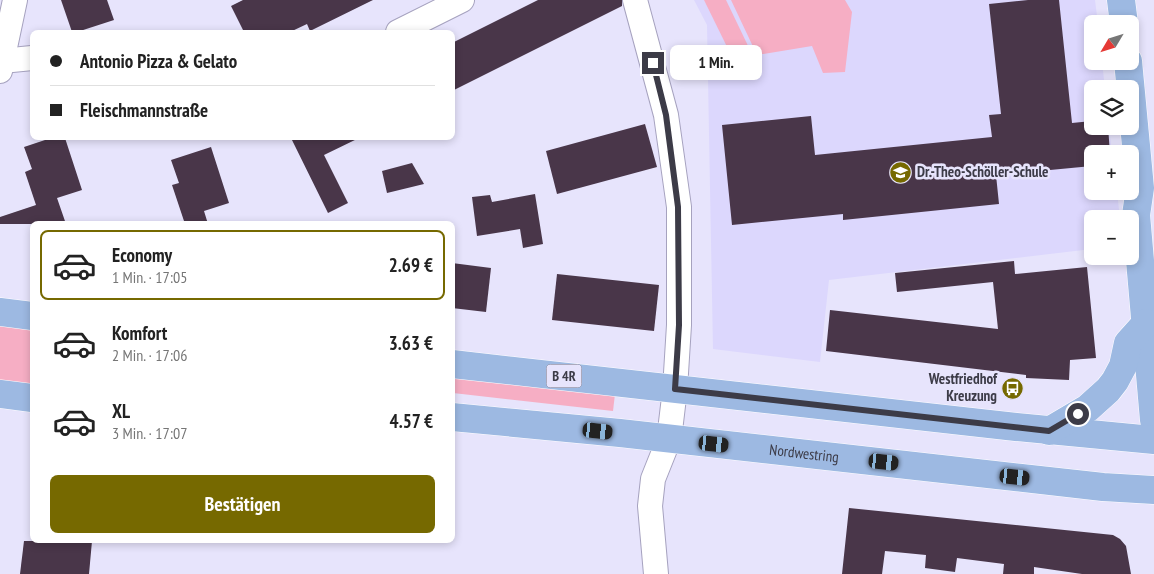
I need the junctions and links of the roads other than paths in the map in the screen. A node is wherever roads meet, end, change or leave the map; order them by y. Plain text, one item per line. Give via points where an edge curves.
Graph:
1 (15, 0) edge
2 (462, 0) edge
3 (635, 0) edge
4 (1121, 0) edge
5 (1123, 15) edge
6 (402, 30) edge
7 (30, 59) edge
8 (1, 66) edge
9 (1129, 70) edge
10 (1140, 188) junction
11 (1154, 216) edge
12 (0, 312) edge
13 (30, 316) edge
14 (1146, 323) junction
15 (455, 364) edge
16 (675, 389) junction
17 (0, 394) edge
18 (30, 398) edge
19 (455, 417) edge
20 (1154, 420) edge
21 (1049, 431) junction
22 (669, 439) junction
23 (1154, 440) edge
24 (1154, 490) edge
25 (656, 574) edge

1 - 8 street
2 - 6 street
3 - 16 street via 666,115 678,207 679,325
4 - 5 main road
7 - 8 street
9 - 10 main road
10 - 11 main road
10 - 14 main road via 1136,215
12 - 13 main road
14 - 20 main road
14 - 21 main road via 1128,343 1122,366 1108,390 1088,408
15 - 16 main road, B 4R
16 - 21 main road, B 4R
16 - 22 street
17 - 18 main road
19 - 22 main road, Nordwestring
21 - 23 main road, B 4R
22 - 24 main road, Nordwestring
22 - 25 street via 652,478 650,506

